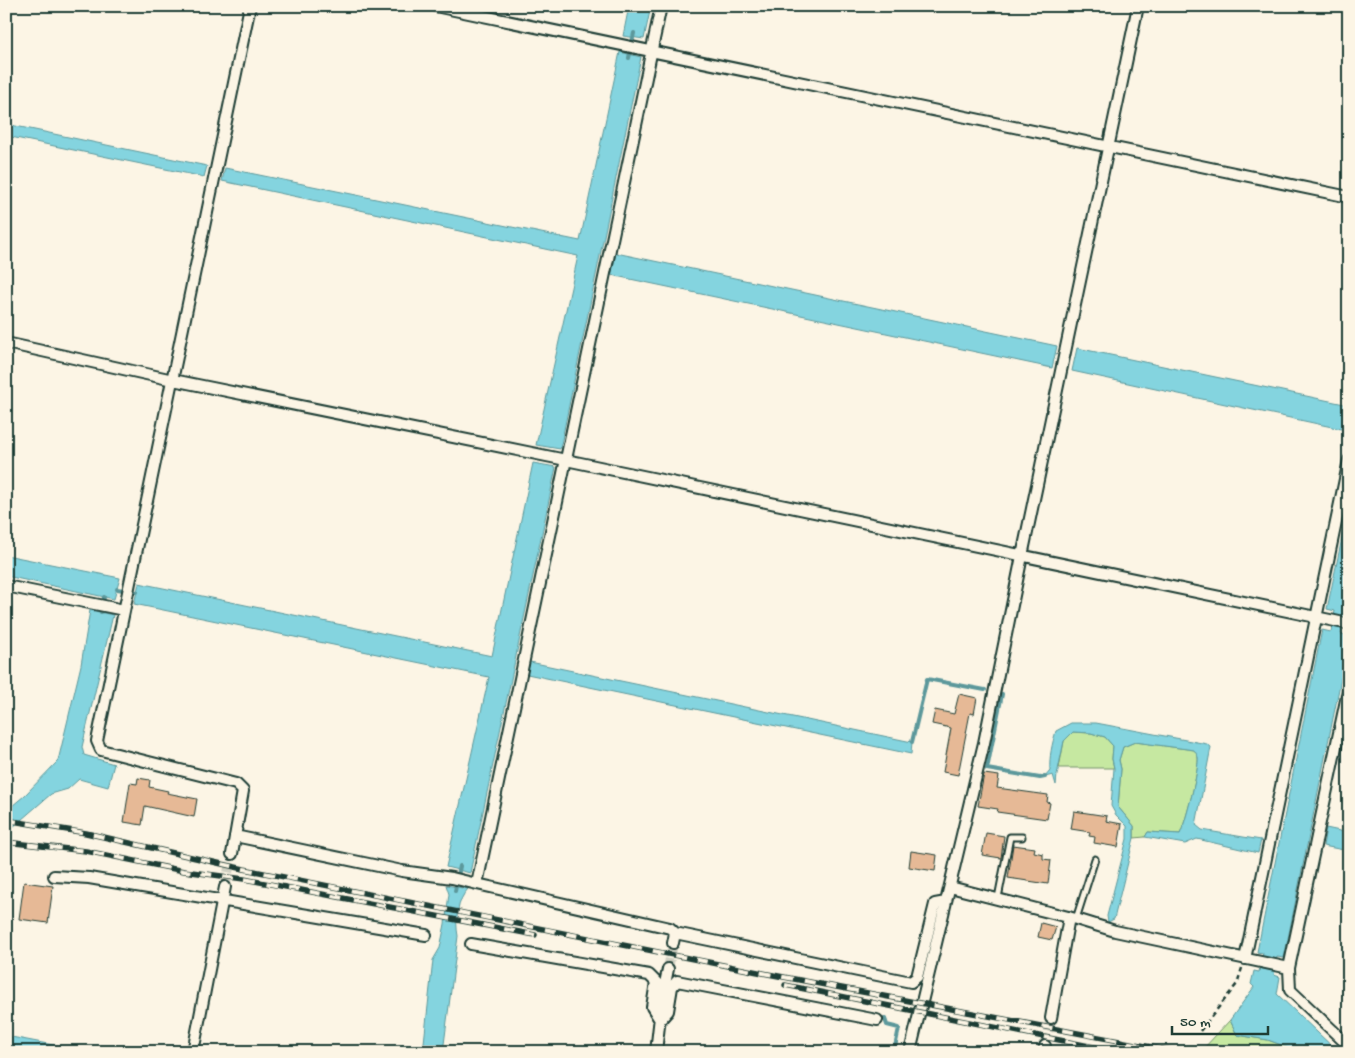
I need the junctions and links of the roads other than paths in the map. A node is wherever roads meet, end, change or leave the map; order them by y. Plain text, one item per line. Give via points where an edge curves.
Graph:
1 (250, 6) edge
2 (435, 6) edge
3 (661, 6) edge
4 (1138, 6) edge
5 (652, 50) junction
6 (1108, 147) junction
7 (1349, 197) edge
8 (6, 344) edge
9 (173, 380) junction
10 (566, 460) junction
11 (1349, 460) edge
12 (1022, 556) junction
13 (6, 586) edge
14 (124, 610) junction
15 (1316, 617) junction
16 (1348, 624) edge
17 (1349, 686) edge
18 (236, 836) junction
19 (1022, 837) dead end
20 (232, 854) tunnel mouth
21 (1095, 859) dead end
22 (54, 876) dead end
23 (477, 884) junction
24 (226, 887) tunnel mouth
25 (950, 888) junction
26 (998, 898) junction
27 (223, 900) junction
28 (946, 902) junction
29 (1072, 918) junction
30 (426, 935) dead end
31 (471, 944) dead end
32 (1250, 960) junction
33 (1284, 967) junction
34 (668, 970) tunnel mouth
35 (1050, 1018) tunnel mouth
36 (660, 1020) junction
37 (877, 1020) dead end
38 (1349, 1046) edge
39 (193, 1052) edge
40 (656, 1052) edge
41 (910, 1052) edge

1 - 9 street
2 - 5 street
3 - 5 street
4 - 6 street
5 - 6 street
5 - 10 street
6 - 7 street
6 - 12 street
8 - 9 street
9 - 10 street
9 - 14 street
10 - 12 street
10 - 23 street
11 - 15 street
12 - 15 street
12 - 25 street via 984,744
13 - 14 street
14 - 18 street via 97,741 101,750 236,784 242,791
15 - 16 street
15 - 32 street
17 - 33 street
18 - 20 street
18 - 23 street
19 - 26 lane via 1010,837
21 - 29 lane
22 - 27 street via 89,878
23 - 28 street via 670,928 674,938 911,982 917,977 935,904
24 - 27 street
25 - 26 street
25 - 28 street
26 - 29 street
27 - 30 street
27 - 39 street
28 - 41 street
29 - 32 street via 1115,931
29 - 35 street
31 - 36 street via 649,975 656,982 652,1008
32 - 33 street
33 - 38 street via 1290,990
34 - 36 street
36 - 37 street via 668,1011 672,987 677,981
36 - 40 street

